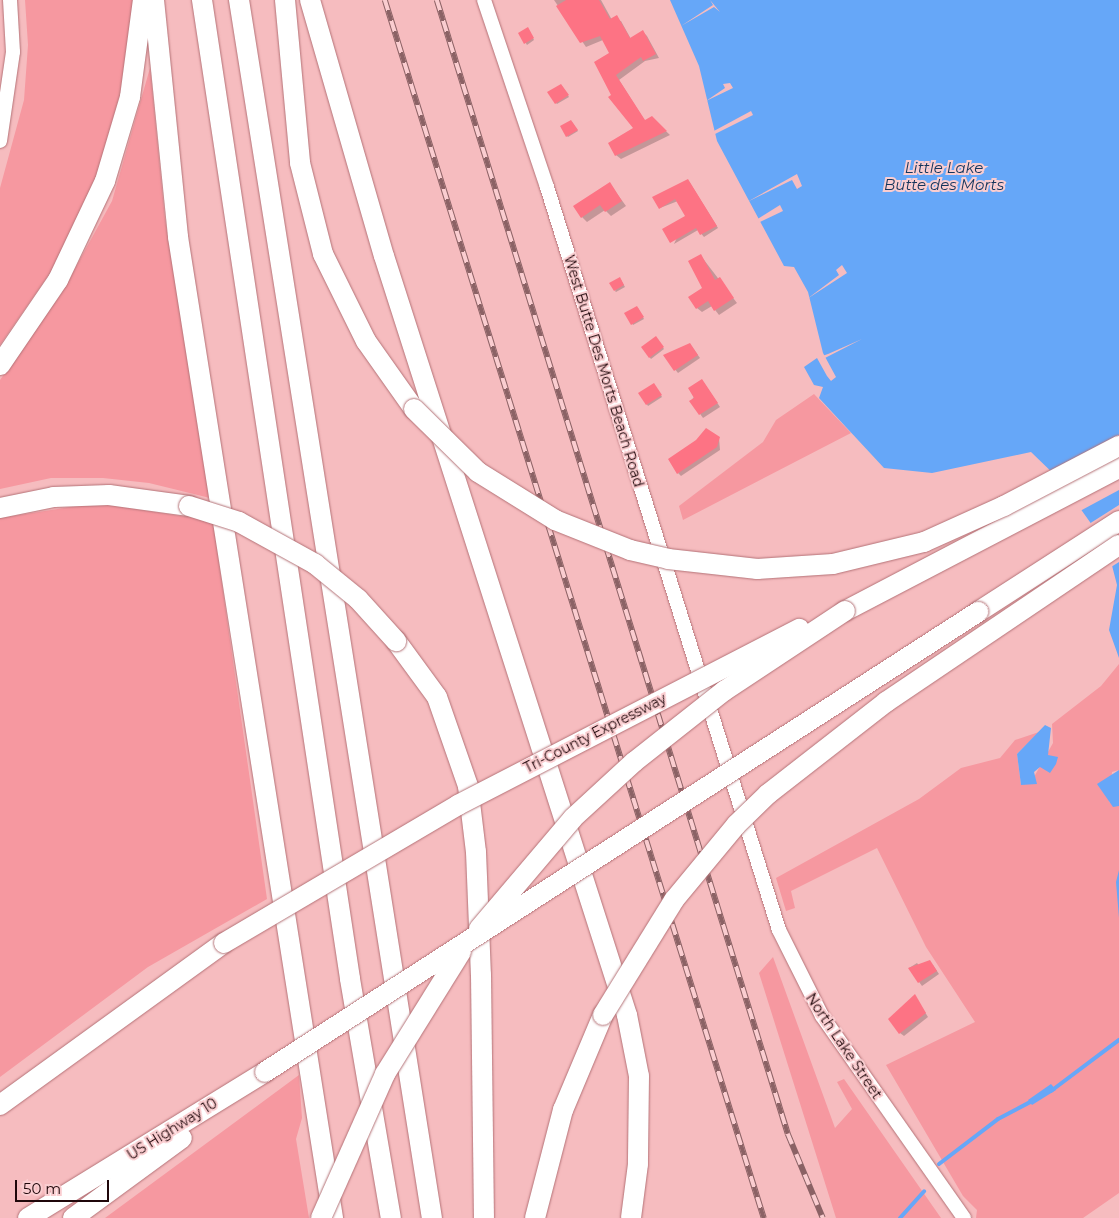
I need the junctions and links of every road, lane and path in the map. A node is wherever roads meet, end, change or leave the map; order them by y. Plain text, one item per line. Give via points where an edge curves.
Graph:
1 (10, 0) edge
2 (143, 0) edge
3 (154, 0) edge
4 (202, 0) edge
5 (239, 0) edge
6 (285, 0) edge
7 (310, 0) edge
8 (484, 0) edge
9 (0, 141) edge
10 (0, 365) edge
11 (1119, 446) edge
12 (1119, 468) edge
13 (0, 508) edge
14 (1119, 521) edge
15 (1119, 545) edge
16 (845, 611) junction
17 (718, 744) joint
18 (265, 1072) junction
19 (0, 1106) edge
20 (28, 1218) edge
21 (73, 1218) edge
22 (321, 1218) edge
23 (333, 1218) edge
24 (391, 1218) edge
25 (432, 1218) edge
26 (484, 1218) edge
27 (535, 1218) edge
28 (631, 1218) edge
29 (964, 1218) edge

1 - 9 street via 13,52
2 - 10 highway via 130,97 105,181 58,280
3 - 23 highway via 178,237
4 - 24 highway via 350,979
5 - 25 highway
6 - 11 highway, bridge via 300,163 323,254 366,341 414,409 478,472 555,520 640,552 757,569 833,564 924,542 1004,506
7 - 28 highway via 384,256 627,1014 639,1076 638,1164
8 - 17 street, West Butte Des Morts Beach Road via 547,187
12 - 16 highway, Tri-County Expressway
13 - 26 highway, bridge via 54,497 109,494 189,506 239,522 293,550 358,599 396,640 437,697 468,786 476,852
14 - 18 highway, bridge
15 - 27 highway, bridge via 850,727 750,810 656,924 604,1015 561,1118
16 - 19 highway, Tri-County Expressway, bridge via 808,624 458,805 224,944
16 - 22 highway, bridge via 683,723 573,818 536,858 453,962 416,1021 356,1134
17 - 29 street, North Lake Street via 779,930 806,989
18 - 20 highway, US Highway 10
18 - 21 highway via 244,1097 127,1174

